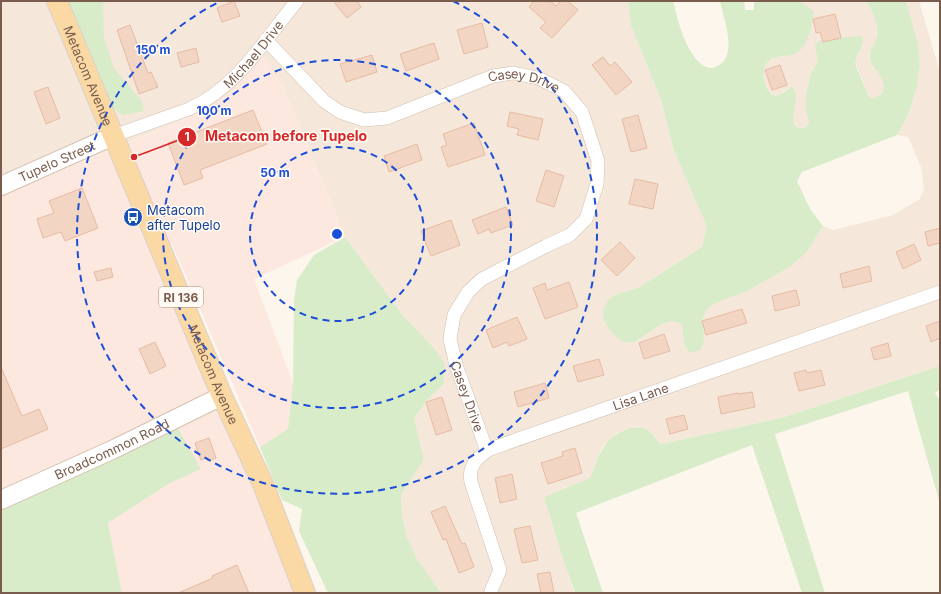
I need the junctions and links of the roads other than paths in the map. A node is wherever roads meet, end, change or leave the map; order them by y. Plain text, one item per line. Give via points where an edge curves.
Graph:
1 (57, 1) edge
2 (297, 1) edge
3 (266, 40) junction
4 (113, 136) junction
5 (1, 186) edge
6 (940, 292) edge
7 (222, 396) junction
8 (487, 451) junction
9 (1, 500) edge
10 (491, 591) dead end
11 (305, 593) edge

1 - 4 main road, Metacom Avenue / RI 136
2 - 3 street, Michael Drive
3 - 4 street, Michael Drive via 230,82 200,104
3 - 8 street, Casey Drive via 324,101 340,112 364,120 387,118 494,76 513,74 538,78 564,91 582,112 598,161 597,184 586,219 570,235 482,279 468,292 454,315 450,339
4 - 5 street, Tupelo Street
4 - 7 main road, Metacom Avenue / RI 136
6 - 8 street, Lisa Lane
7 - 9 street, Broadcommon Road via 112,450
7 - 11 main road, Metacom Avenue / RI 136 via 263,484
8 - 10 street, Lisa Lane via 476,458 469,474 500,570

